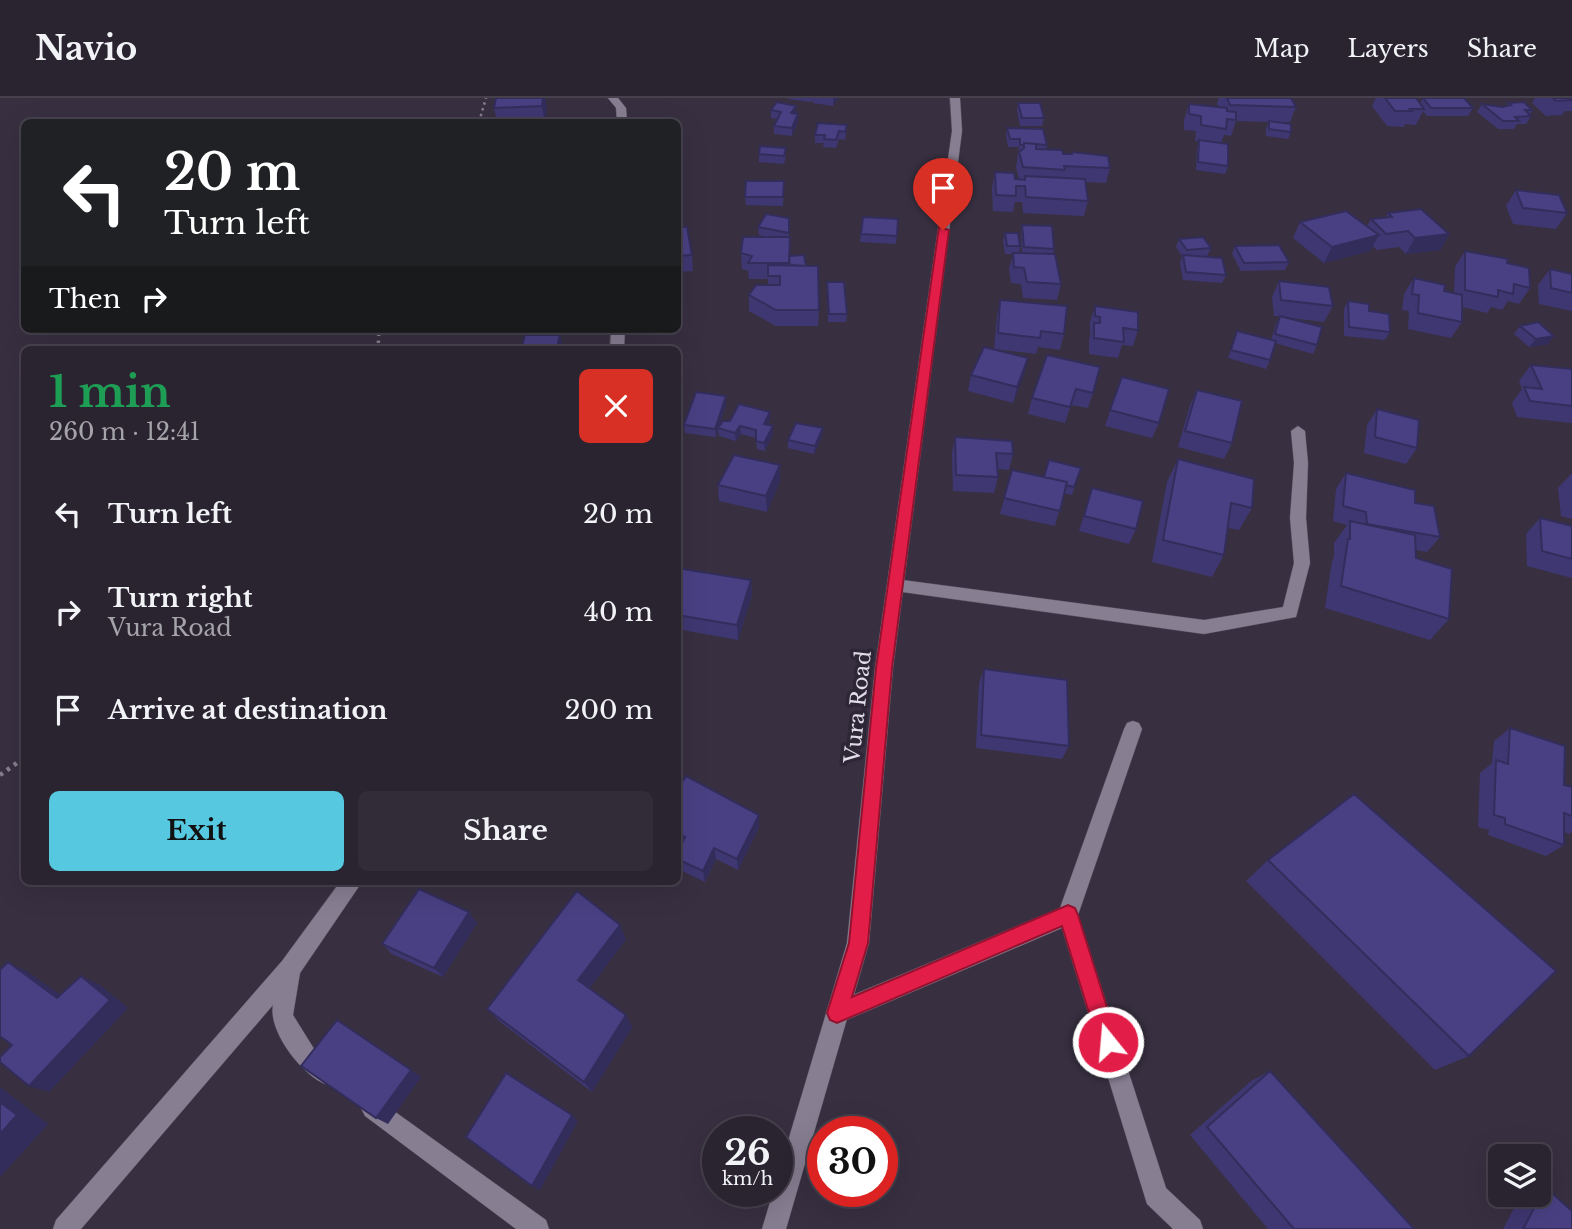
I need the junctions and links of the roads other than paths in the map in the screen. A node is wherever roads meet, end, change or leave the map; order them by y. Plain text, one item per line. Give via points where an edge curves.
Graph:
1 (613, 98) edge
2 (955, 98) edge
3 (622, 119) edge
4 (1298, 431) dead end
5 (895, 585) junction
6 (1133, 729) dead end
7 (350, 885) edge
8 (1068, 915) junction
9 (290, 969) junction
10 (837, 1013) junction
11 (65, 1229) edge
12 (537, 1229) edge
13 (774, 1229) edge
14 (1191, 1229) edge

1 - 3 street via 621,108
2 - 5 street, Vura Road via 957,131
4 - 5 street via 1301,563 1290,612 1204,627
5 - 10 street, Vura Road via 858,943
6 - 8 street
7 - 9 street
8 - 10 street
8 - 14 street via 1156,1195
9 - 11 street
9 - 12 street via 282,1017 308,1060
10 - 13 street, Vura Road

